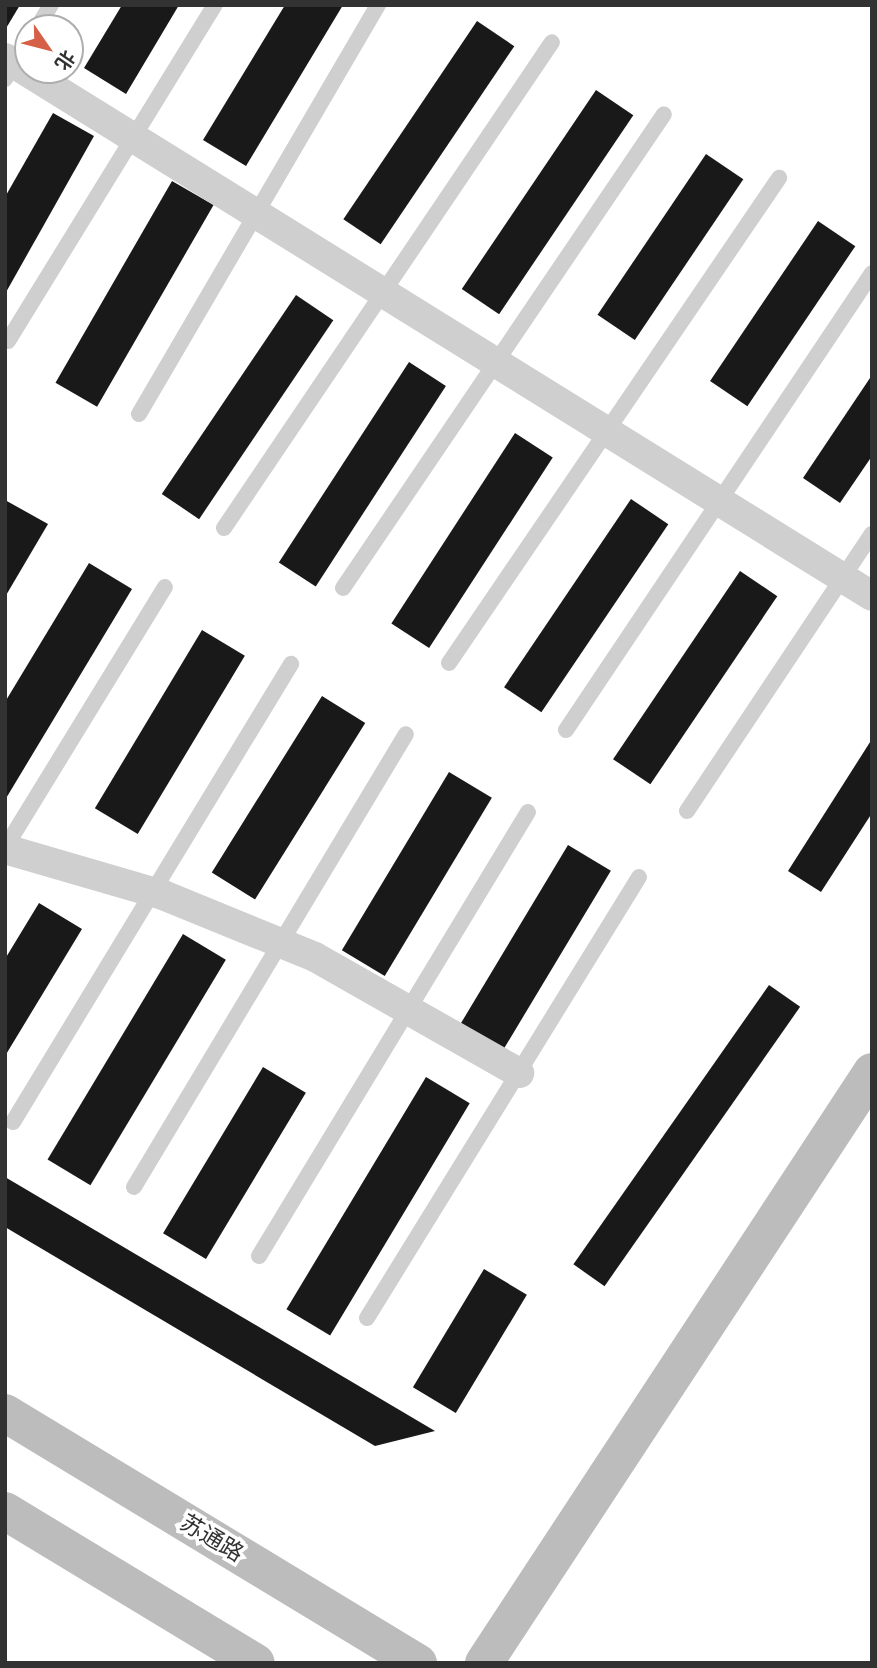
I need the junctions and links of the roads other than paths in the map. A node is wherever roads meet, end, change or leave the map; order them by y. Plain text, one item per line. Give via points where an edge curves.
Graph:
1 (215, 5) edge
2 (377, 5) edge
3 (552, 42) dead end
4 (13, 61) edge
5 (664, 114) dead end
6 (133, 138) junction
7 (779, 178) dead end
8 (253, 213) junction
9 (872, 273) edge
10 (382, 293) junction
11 (8, 341) dead end
12 (496, 365) junction
13 (139, 414) dead end
14 (605, 432) junction
15 (716, 502) junction
16 (224, 528) dead end
17 (872, 534) edge
18 (843, 578) junction
19 (165, 587) dead end
20 (343, 588) dead end
21 (872, 596) edge
22 (449, 663) dead end
23 (291, 664) dead end
24 (566, 730) dead end
25 (406, 734) dead end
26 (687, 811) dead end
27 (528, 812) dead end
28 (5, 848) edge
29 (639, 877) dead end
30 (152, 891) junction
31 (283, 944) junction
32 (409, 1010) junction
33 (872, 1072) edge
34 (519, 1073) junction
35 (13, 1122) dead end
36 (134, 1187) dead end
37 (259, 1256) dead end
38 (367, 1318) dead end
39 (5, 1413) edge
40 (5, 1511) edge
41 (256, 1663) edge
42 (418, 1663) edge
43 (484, 1663) edge

1 - 6 lane
2 - 8 lane
3 - 10 lane
4 - 6 street
5 - 12 lane
6 - 8 street
6 - 11 lane
7 - 14 lane
8 - 10 street
8 - 13 lane
9 - 15 lane
10 - 12 street
10 - 16 lane
12 - 14 street
12 - 20 lane
14 - 15 street
14 - 22 lane
15 - 18 street
15 - 24 lane
17 - 18 lane
18 - 21 street
18 - 26 lane
19 - 28 lane
23 - 30 lane
25 - 31 lane
27 - 32 lane
28 - 30 street
29 - 34 lane
30 - 31 street
30 - 35 lane
31 - 32 street
31 - 36 lane
32 - 34 street
32 - 37 lane
33 - 43 main road
34 - 38 lane
39 - 42 main road, 苏通路
40 - 41 main road

